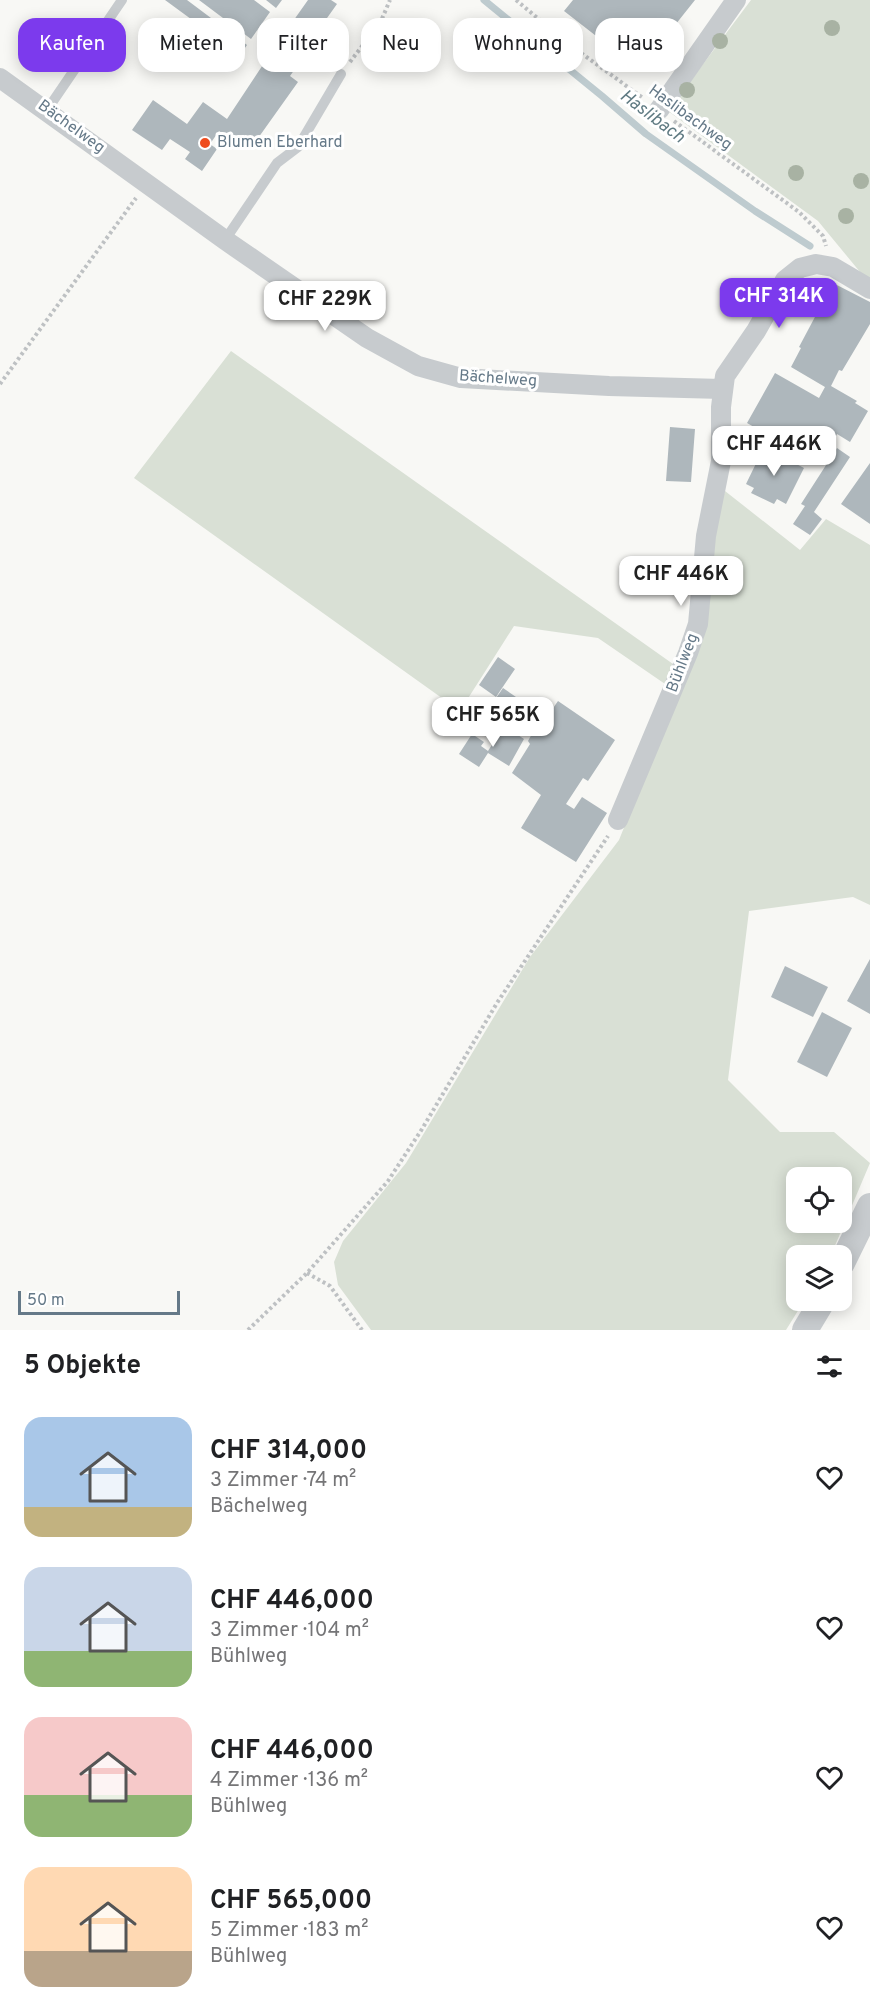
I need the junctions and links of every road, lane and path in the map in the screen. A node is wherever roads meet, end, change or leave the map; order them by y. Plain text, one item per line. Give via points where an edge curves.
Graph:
1 (122, 0) edge
2 (390, 0) edge
3 (516, 0) edge
4 (736, 0) edge
5 (341, 74) joint
6 (0, 78) edge
7 (47, 110) junction
8 (659, 110) junction
9 (148, 183) junction
10 (225, 240) junction
11 (833, 267) junction
12 (870, 289) edge
13 (0, 384) edge
14 (722, 389) junction
15 (618, 820) joint
16 (870, 1206) edge
17 (851, 1245) edge
18 (307, 1273) junction
19 (816, 1311) edge
20 (248, 1330) edge
21 (362, 1330) edge
22 (805, 1330) edge

1 - 7 lane
2 - 5 path via 381,21
3 - 8 path, Haslibachweg
4 - 8 street
5 - 10 lane via 298,147 276,163
6 - 7 street, Bächelweg
7 - 9 street, Bächelweg
8 - 11 path, Haslibachweg via 799,212 823,237
9 - 10 street, Bächelweg
9 - 13 path
10 - 14 street, Bächelweg via 367,338 418,366 461,378
11 - 12 street
11 - 14 street via 816,264 800,268 785,280 725,376
14 - 15 street, Bühlweg via 721,461 706,536 698,624
15 - 18 path via 497,1003 423,1129 388,1180
16 - 17 street
18 - 20 path
18 - 21 path via 330,1286
19 - 22 street

